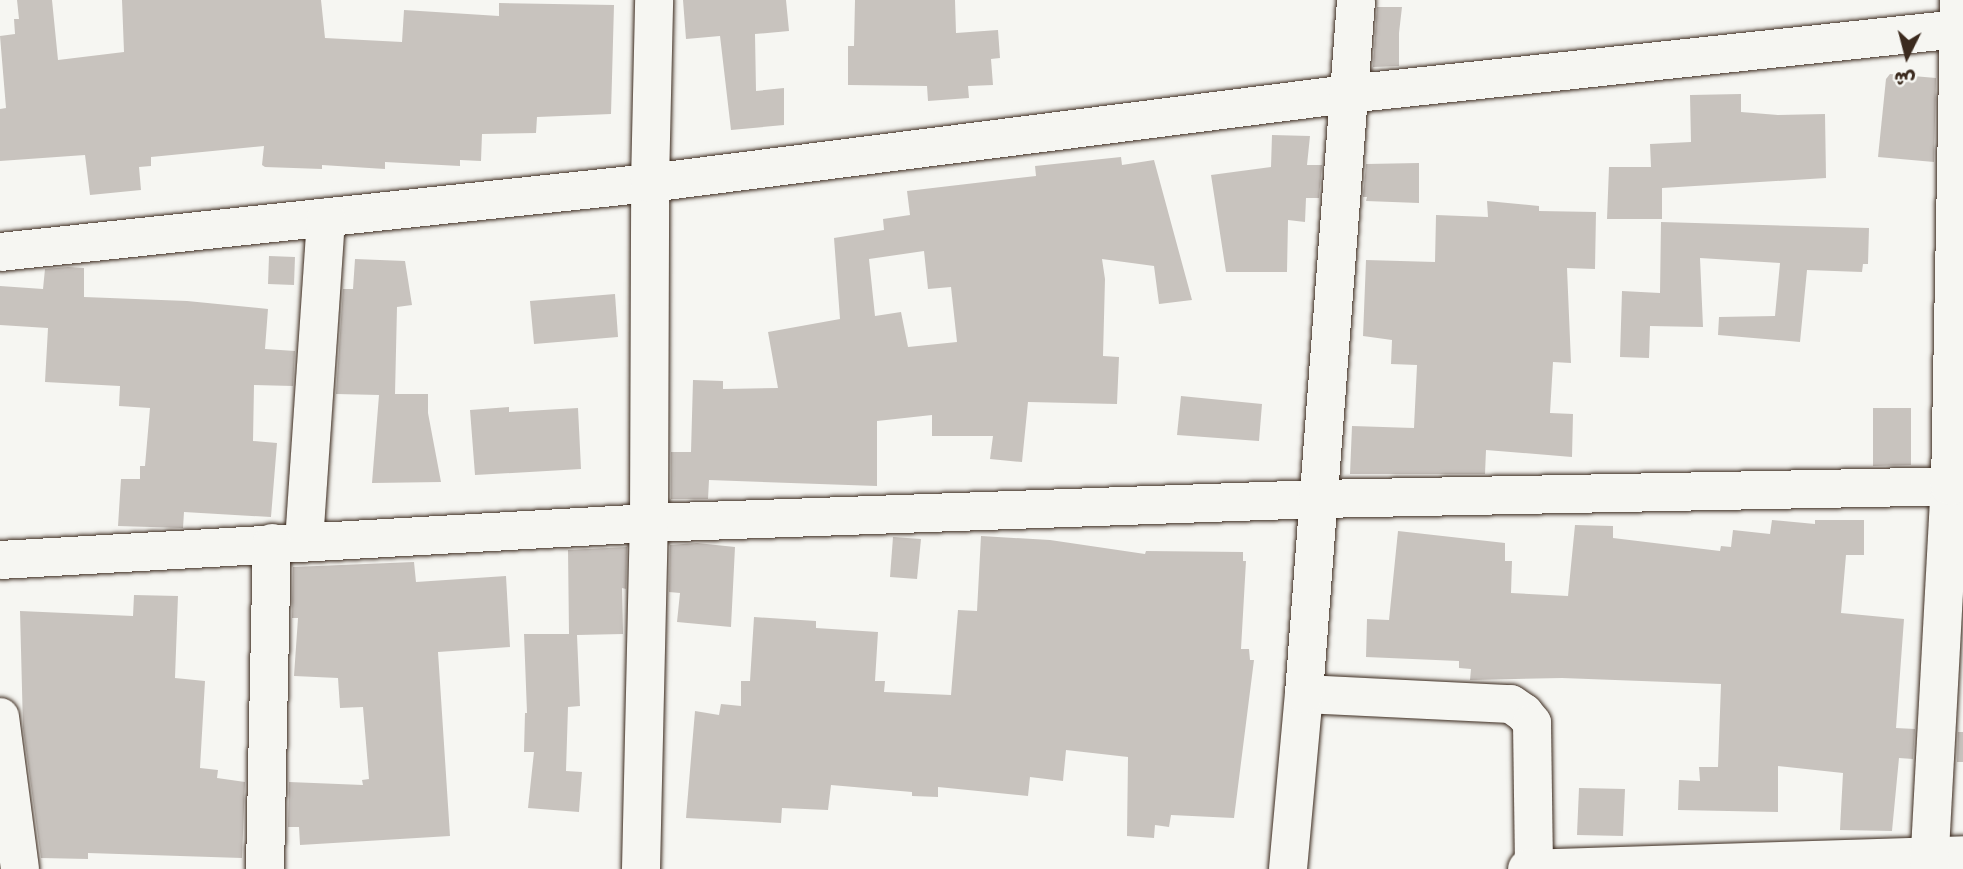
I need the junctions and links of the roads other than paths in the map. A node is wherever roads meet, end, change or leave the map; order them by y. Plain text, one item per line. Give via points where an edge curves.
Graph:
1 (654, 0) edge
2 (1356, 0) edge
3 (1958, 14) edge
4 (1348, 94) junction
5 (650, 183) junction
6 (326, 218) junction
7 (0, 252) edge
8 (1959, 291) edge
9 (1956, 486) edge
10 (1318, 499) junction
11 (649, 523) junction
12 (288, 543) junction
13 (0, 560) edge
14 (1304, 694) junction
15 (0, 717) edge
16 (1941, 860) edge
17 (20, 869) edge
18 (265, 869) edge
19 (640, 869) edge
20 (1288, 869) edge
21 (1527, 869) edge
22 (1534, 869) edge

1 - 5 street
2 - 4 street
3 - 4 street
3 - 8 street
4 - 5 street
4 - 10 street
5 - 6 street
5 - 11 street
6 - 7 street
6 - 12 street
8 - 9 street
9 - 10 street
9 - 16 street
10 - 11 street
10 - 14 street
11 - 12 street
11 - 19 street
12 - 13 street
12 - 18 street
14 - 20 street
14 - 22 street via 1511,704 1524,713 1532,723
15 - 17 street
16 - 22 street
21 - 22 street

